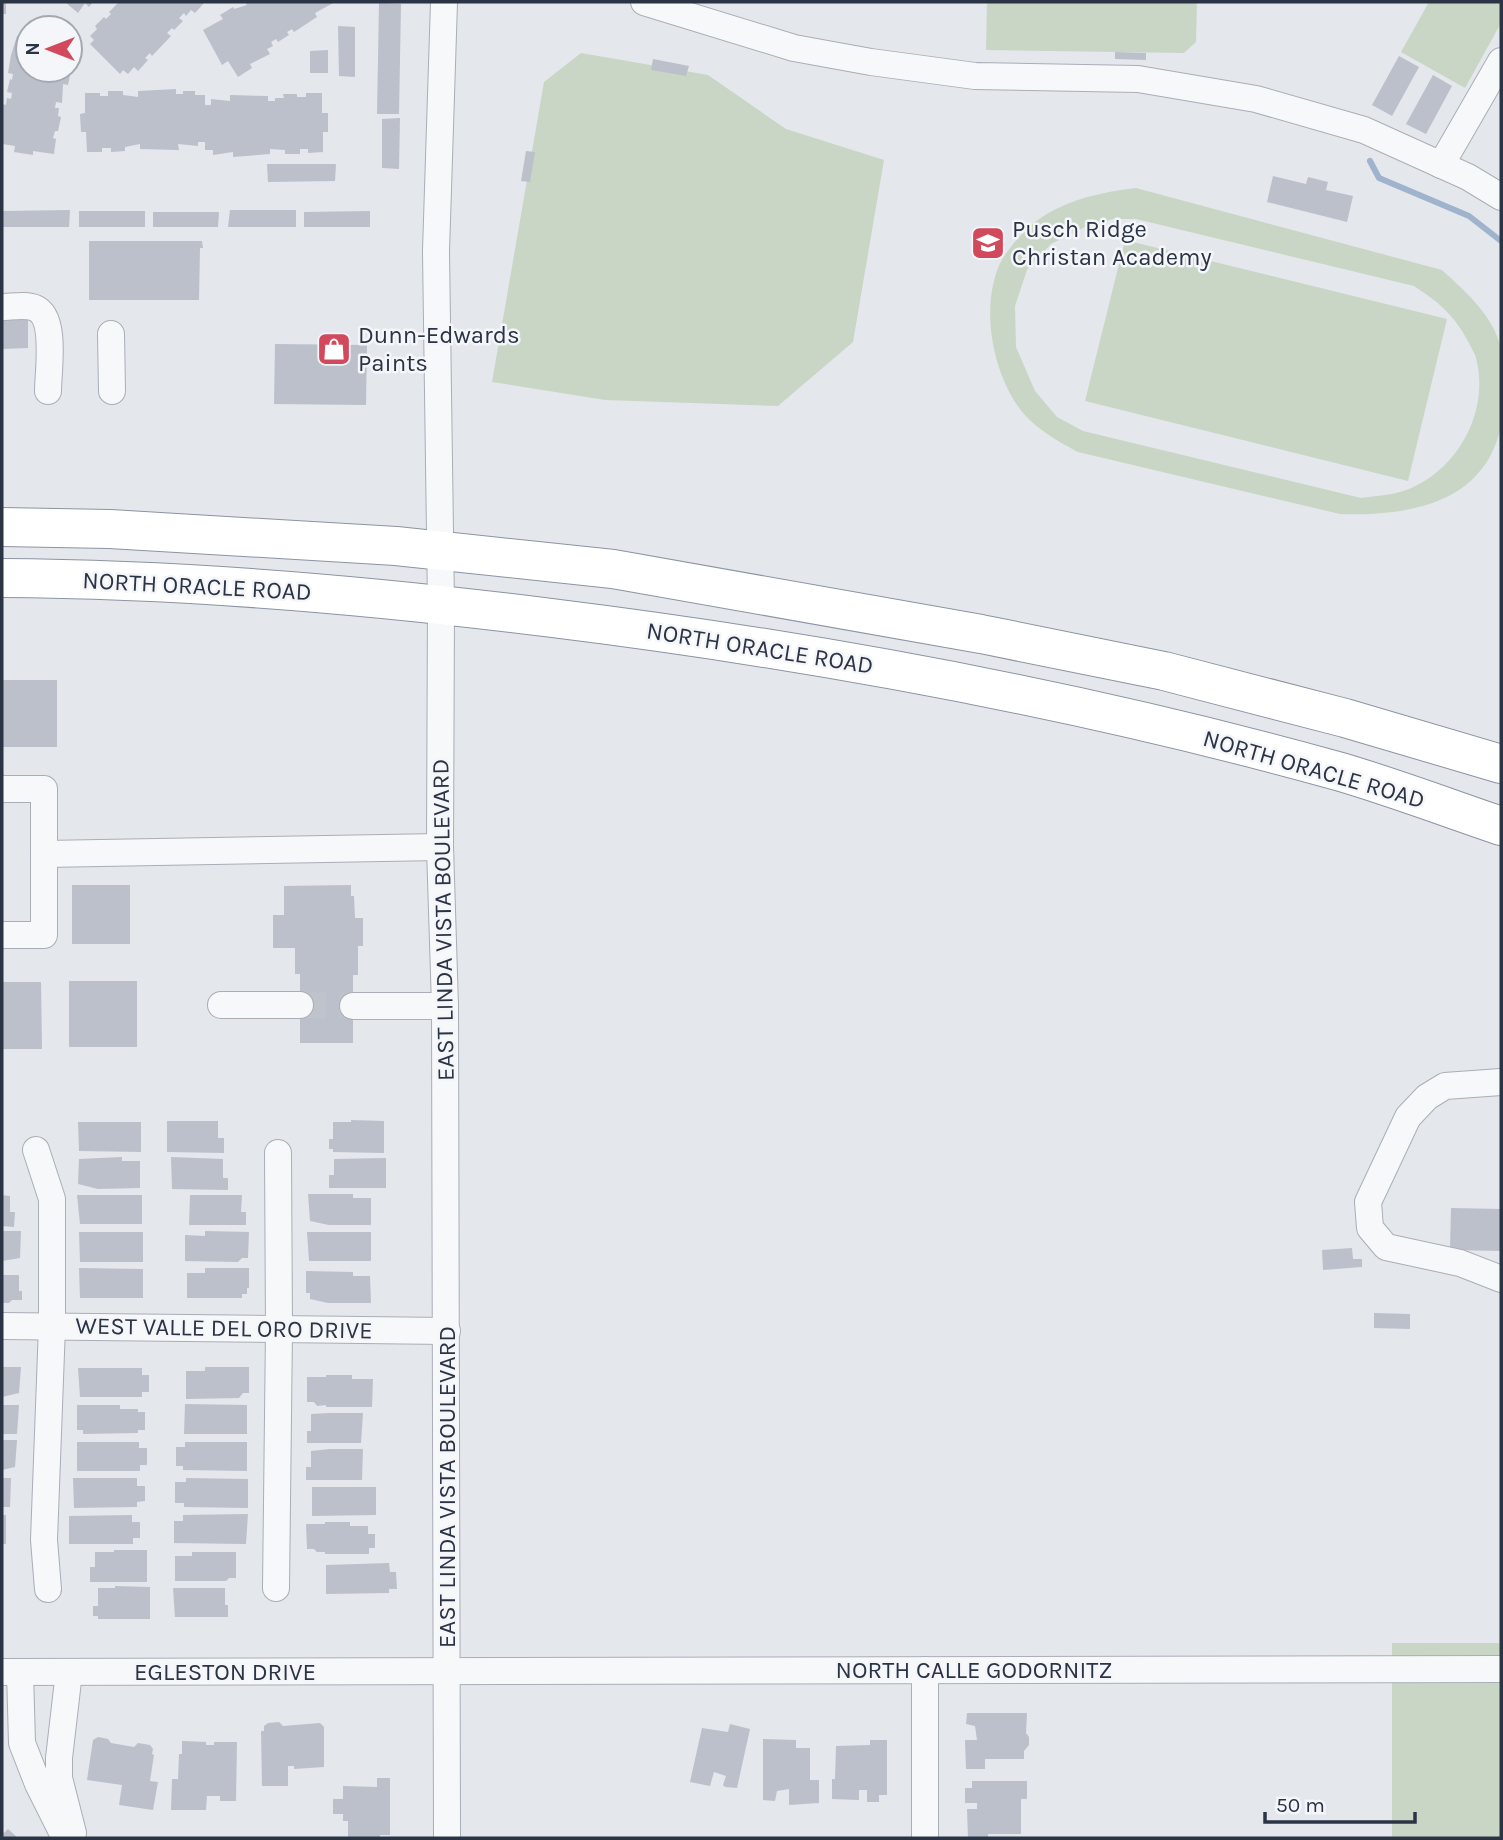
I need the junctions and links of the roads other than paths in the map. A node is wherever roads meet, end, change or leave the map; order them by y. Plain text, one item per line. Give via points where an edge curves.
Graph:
1 (444, 2) edge
2 (644, 2) edge
3 (1501, 61) edge
4 (1441, 165) junction
5 (1501, 197) edge
6 (2, 307) edge
7 (111, 334) dead end
8 (48, 391) dead end
9 (113, 391) dead end
10 (2, 527) edge
11 (440, 550) junction
12 (2, 578) edge
13 (441, 604) junction
14 (1501, 764) edge
15 (2, 789) edge
16 (1501, 826) edge
17 (440, 847) junction
18 (44, 855) junction
19 (2, 935) edge
20 (220, 1005) dead end
21 (300, 1005) tunnel mouth
22 (353, 1006) tunnel mouth
23 (445, 1006) junction
24 (1501, 1082) edge
25 (36, 1150) dead end
26 (278, 1153) dead end
27 (1501, 1279) edge
28 (2, 1326) edge
29 (52, 1326) junction
30 (279, 1329) junction
31 (447, 1331) junction
32 (276, 1588) dead end
33 (48, 1589) dead end
34 (1501, 1669) edge
35 (925, 1670) junction
36 (11, 1672) edge
37 (69, 1672) junction
38 (448, 1672) junction
39 (2, 1719) edge
40 (63, 1725) junction
41 (22, 1743) junction
42 (65, 1838) edge
43 (74, 1838) edge
44 (447, 1838) edge
45 (925, 1838) edge

1 - 11 street, EAST LINDA VISTA BOULEVARD via 436,251
2 - 4 street via 794,48 871,62 975,76 1138,79 1256,99 1364,130
3 - 4 street
4 - 5 street
6 - 8 street via 34,307 44,314 49,327
7 - 9 street
10 - 11 highway, NORTH ORACLE ROAD
11 - 13 street, EAST LINDA VISTA BOULEVARD
11 - 14 highway, NORTH ORACLE ROAD via 613,569 994,636 1164,671
12 - 13 highway, NORTH ORACLE ROAD via 122,580
13 - 16 highway, NORTH ORACLE ROAD via 683,634 960,681 1343,773
13 - 17 street, EAST LINDA VISTA BOULEVARD
15 - 18 street via 44,789
17 - 18 street
17 - 23 street, EAST LINDA VISTA BOULEVARD
18 - 19 street via 44,935
20 - 21 street
22 - 23 street
23 - 31 street, EAST LINDA VISTA BOULEVARD
24 - 27 street via 1445,1086 1427,1097 1408,1117 1368,1202 1370,1228 1387,1247 1460,1263
25 - 29 street via 52,1199
26 - 30 street
28 - 29 street, WEST VALLE DEL ORO DRIVE
29 - 30 street, WEST VALLE DEL ORO DRIVE
29 - 33 street via 44,1540
30 - 31 street, WEST VALLE DEL ORO DRIVE
30 - 32 street
31 - 38 street, EAST LINDA VISTA BOULEVARD
34 - 35 street, NORTH CALLE GODORNITZ
35 - 38 street, NORTH CALLE GODORNITZ
35 - 45 street
36 - 37 street, EGLESTON DRIVE
36 - 41 street
37 - 38 street, EGLESTON DRIVE
37 - 40 street
38 - 44 street, EAST LINDA VISTA BOULEVARD
39 - 41 street
40 - 41 street
40 - 43 street via 60,1778
41 - 42 street

